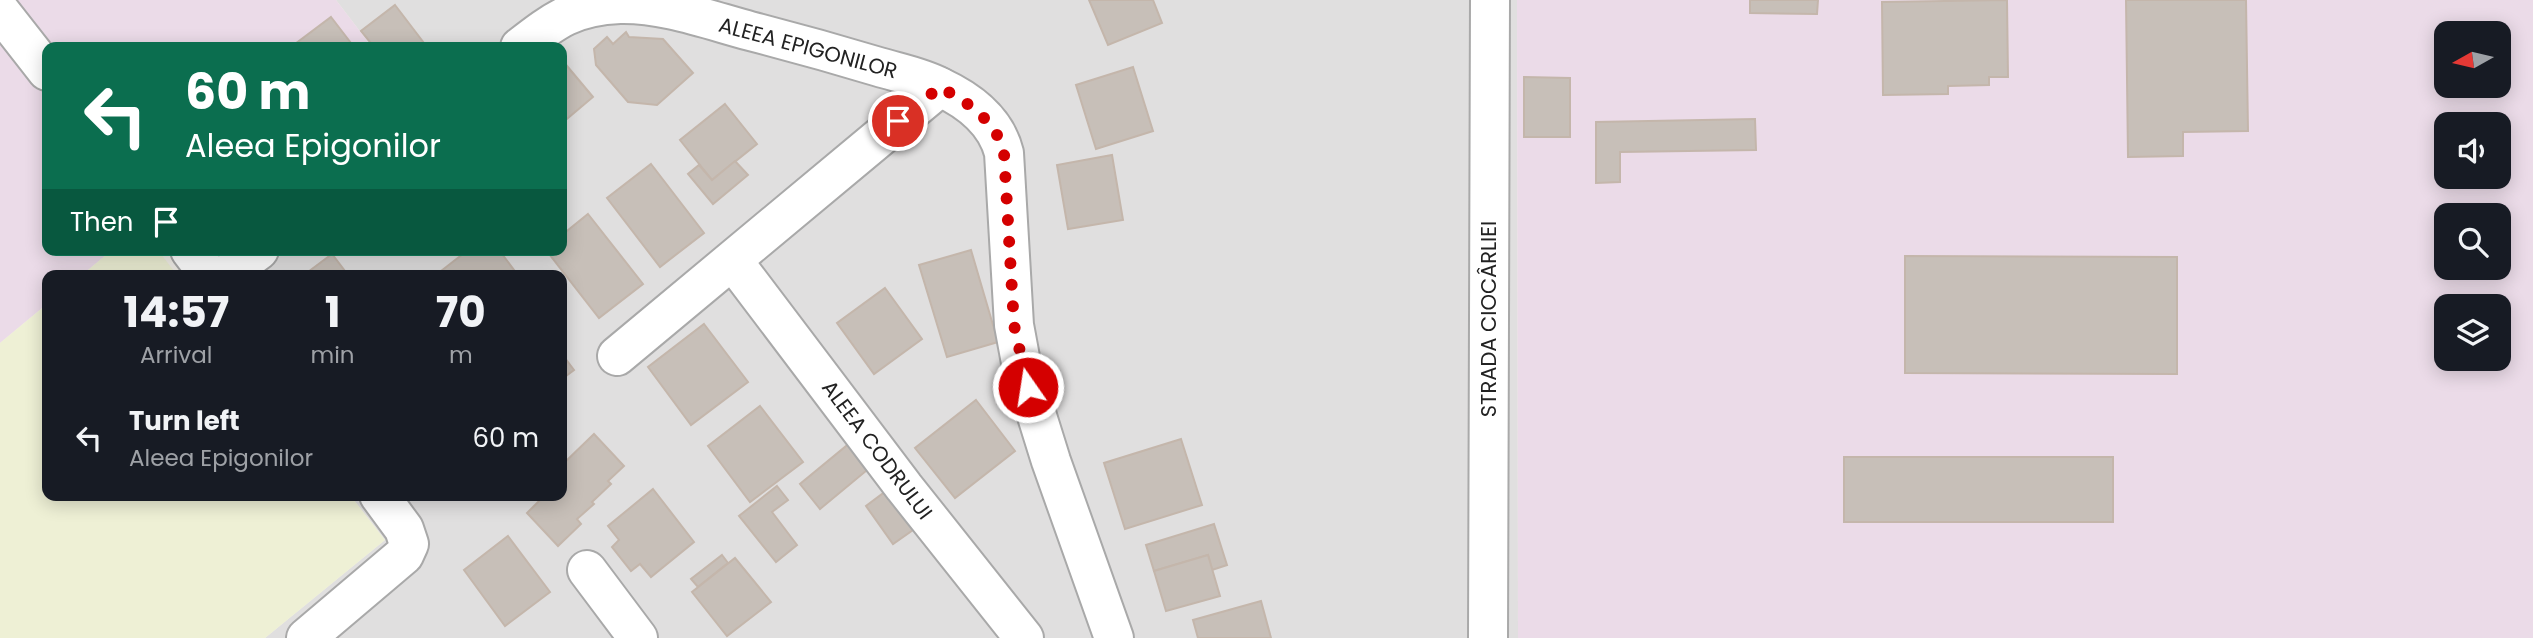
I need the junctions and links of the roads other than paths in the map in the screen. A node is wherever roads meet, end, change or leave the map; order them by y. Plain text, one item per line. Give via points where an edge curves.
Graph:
1 (1490, 0) edge
2 (0, 11) edge
3 (527, 42) edge
4 (42, 65) edge
5 (940, 87) junction
6 (195, 256) edge
7 (251, 256) edge
8 (733, 261) junction
9 (205, 270) edge
10 (233, 270) edge
11 (617, 356) dead end
12 (383, 501) edge
13 (587, 570) dead end
14 (306, 638) edge
15 (638, 638) edge
16 (1024, 638) edge
17 (1114, 638) edge
18 (1488, 638) edge

1 - 18 street, STRADA CIOCÂRLIEI
2 - 4 street
3 - 5 street, ALEEA EPIGONILOR via 576,11 622,4 651,6 820,49
5 - 8 street
5 - 17 street, ALEEA EPIGONILOR via 979,112 1001,141 1014,325 1023,368
6 - 9 street
7 - 10 street
8 - 11 street
8 - 16 street, ALEEA CODRULUI
12 - 14 street via 404,529 409,544 404,555
13 - 15 street

